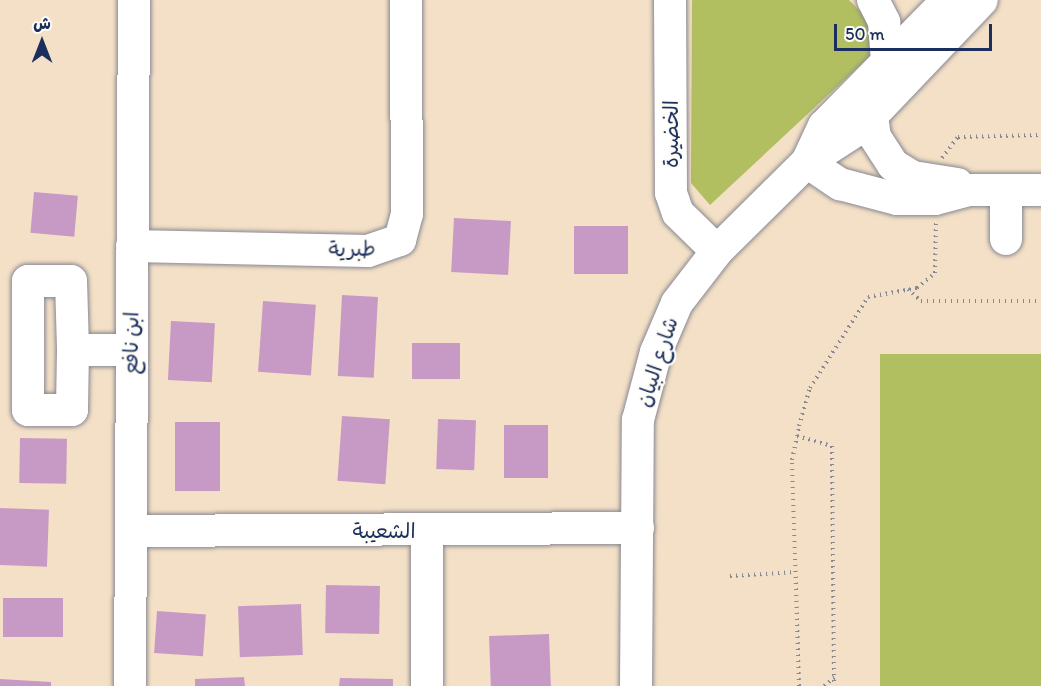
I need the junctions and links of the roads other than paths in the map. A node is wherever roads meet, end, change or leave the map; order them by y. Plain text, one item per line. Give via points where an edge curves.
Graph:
1 (134, 0) edge
2 (406, 0) edge
3 (670, 0) edge
4 (873, 0) edge
5 (948, 0) edge
6 (982, 0) edge
7 (886, 62) junction
8 (872, 116) junction
9 (807, 162) junction
10 (935, 190) junction
11 (1006, 190) junction
12 (1041, 190) edge
13 (1006, 239) dead end
14 (132, 246) junction
15 (717, 251) junction
16 (73, 350) junction
17 (130, 350) junction
18 (14, 356) edge
19 (638, 528) junction
20 (130, 531) junction
21 (427, 531) junction
22 (130, 686) edge
23 (427, 686) edge
24 (636, 686) edge

1 - 14 street, ابن نافع
2 - 14 street, طبرية via 407,214 400,240 368,251
3 - 15 street, الخضيرة via 671,193 678,213
4 - 7 street via 884,22
5 - 7 street, شارع البيان
6 - 8 street, شارع البيان
7 - 9 street, شارع البيان via 824,126
8 - 9 street, شارع البيان via 836,147
8 - 10 street via 875,138 893,165
9 - 10 street via 859,191 897,199
9 - 15 street, شارع البيان
10 - 11 street
11 - 12 street
11 - 13 street
14 - 17 street, ابن نافع
15 - 19 street, شارع البيان via 678,303 644,387
16 - 17 street
16 - 18 street via 70,411 28,410
16 - 18 street via 71,281 30,280
17 - 20 street, ابن نافع
19 - 21 street, الشعيبة
19 - 24 street, شارع البيان
20 - 21 street, الشعيبة
20 - 22 street, ابن نافع
21 - 23 street

